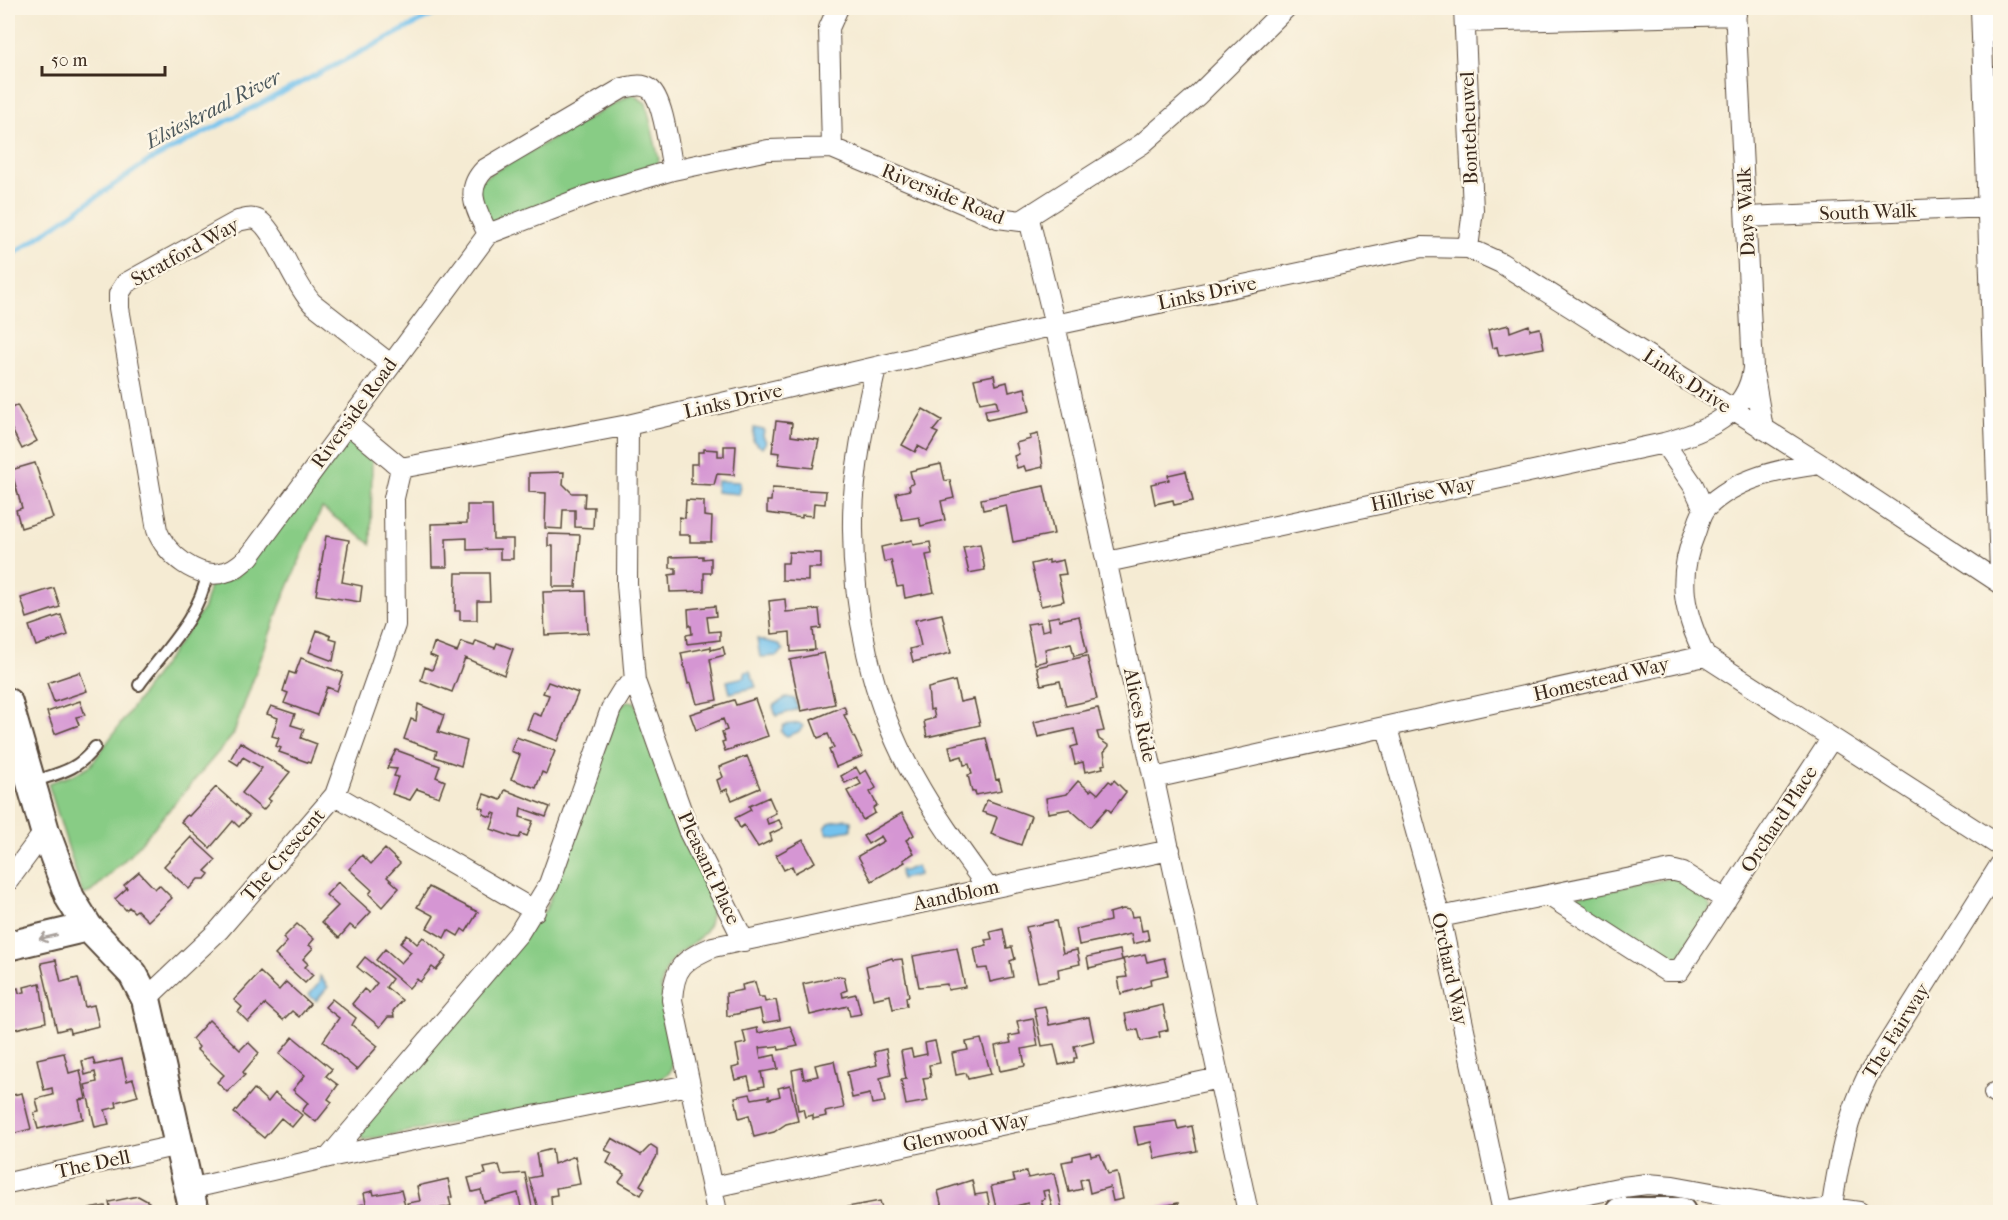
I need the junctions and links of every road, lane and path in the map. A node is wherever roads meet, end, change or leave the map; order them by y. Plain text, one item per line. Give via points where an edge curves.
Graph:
1 (838, 8) edge
2 (1286, 8) edge
3 (1981, 8) edge
4 (1736, 11) edge
5 (1464, 15) edge
6 (832, 148) junction
7 (673, 170) junction
8 (1990, 207) junction
9 (1747, 217) junction
10 (1029, 219) junction
11 (489, 234) junction
12 (1468, 248) junction
13 (1055, 325) junction
14 (390, 363) junction
15 (876, 368) junction
16 (1753, 368) junction
17 (1732, 410) junction
18 (347, 423) junction
19 (628, 424) junction
20 (1763, 429) junction
21 (1664, 443) junction
22 (1820, 464) junction
23 (401, 468) junction
24 (1704, 509) junction
25 (1107, 562) junction
26 (2001, 572) edge
27 (207, 573) junction
28 (2001, 583) edge
29 (1705, 656) junction
30 (635, 681) junction
31 (139, 685) dead end
32 (8, 704) edge
33 (1387, 728) junction
34 (1832, 738) junction
35 (94, 747) dead end
36 (1154, 778) junction
37 (32, 782) junction
38 (335, 795) junction
39 (45, 831) junction
40 (2001, 846) edge
41 (1170, 850) junction
42 (2001, 866) edge
43 (8, 881) edge
44 (988, 888) junction
45 (1548, 895) junction
46 (1726, 900) junction
47 (535, 911) junction
48 (1440, 917) junction
49 (88, 927) junction
50 (744, 941) junction
51 (8, 946) edge
52 (146, 999) junction
53 (1219, 1078) junction
54 (688, 1085) junction
55 (179, 1145) junction
56 (329, 1157) junction
57 (8, 1183) edge
58 (713, 1187) junction
59 (191, 1201) edge
60 (1831, 1210) edge
61 (717, 1212) edge
62 (1248, 1212) edge
63 (1503, 1212) edge
64 (1620, 1212) edge
65 (1681, 1212) edge
66 (1859, 1212) edge

1 - 6 street via 829,28
2 - 10 street, Riverside Road via 1198,96 1142,144
3 - 8 street
4 - 5 street
4 - 9 street, Days Walk
5 - 12 street, Bonteheuwel via 1473,210
6 - 7 street, Riverside Road via 768,150
6 - 10 street, Riverside Road via 998,218 1014,222
7 - 11 street, Riverside Road via 592,194
7 - 11 street via 658,99 650,88 638,84 623,88 476,178 472,200
8 - 9 street, South Walk
8 - 26 street
9 - 16 street, Days Walk
10 - 13 street, Alices Ride
11 - 14 street, Riverside Road
12 - 13 street, Links Drive via 1422,247
12 - 17 street, Links Drive via 1501,263
13 - 15 street, Links Drive
13 - 25 street, Alices Ride
14 - 18 street, Riverside Road
14 - 27 street, Stratford Way via 301,291 259,220 238,221 126,283 119,294 119,308 157,530 168,550
15 - 19 street, Links Drive
15 - 44 street via 865,416 853,520 862,631 891,727 913,777
16 - 17 street, Days Walk via 1751,384
16 - 20 street
17 - 20 street, Links Drive
17 - 21 street, Hillrise Way via 1699,433
18 - 23 street
18 - 27 street, Riverside Road via 249,557 223,573
19 - 23 street, Links Drive
19 - 30 street, Pleasant Place via 627,584
20 - 22 street, Links Drive
21 - 24 street via 1693,485
21 - 25 street, Hillrise Way
22 - 24 street via 1773,472 1745,482
22 - 28 street, Links Drive
23 - 38 street, The Crescent via 394,498 395,625
24 - 29 street via 1689,546 1684,598 1691,628
25 - 36 street, Alices Ride
27 - 31 lane via 204,593 196,608
29 - 33 street, Homestead Way
29 - 34 street
30 - 47 street via 622,690 611,709 549,884
30 - 50 street, Pleasant Place via 689,832
32 - 37 street
33 - 36 street, Homestead Way
33 - 48 street, Orchard Way
34 - 40 street
34 - 46 street, Orchard Place
35 - 37 lane via 84,762
36 - 41 street, Alices Ride
37 - 39 street
38 - 47 street
38 - 52 street, The Crescent via 219,930
39 - 43 street
39 - 49 street via 70,898
41 - 44 street, Aandblom
41 - 53 street, Alices Ride
42 - 60 street, The Fairway via 1858,1095 1841,1146
44 - 50 street, Aandblom
45 - 46 street via 1671,870 1683,873
45 - 46 street, Orchard Place via 1672,973 1685,965
45 - 48 street
47 - 56 street
48 - 63 street, Orchard Way
49 -> 51 street
49 - 52 street via 133,974
50 - 54 street, Pleasant Place via 696,954 676,972 672,1000
52 - 55 street
53 - 58 street, Glenwood Way
53 - 62 street, Alices Ride
54 - 56 street
54 - 58 street, Pleasant Place
55 - 57 street, The Dell
55 - 59 street
56 - 59 street
58 - 61 street, Pleasant Place
60 - 63 street via 1647,1184
60 - 66 street
64 - 65 street

